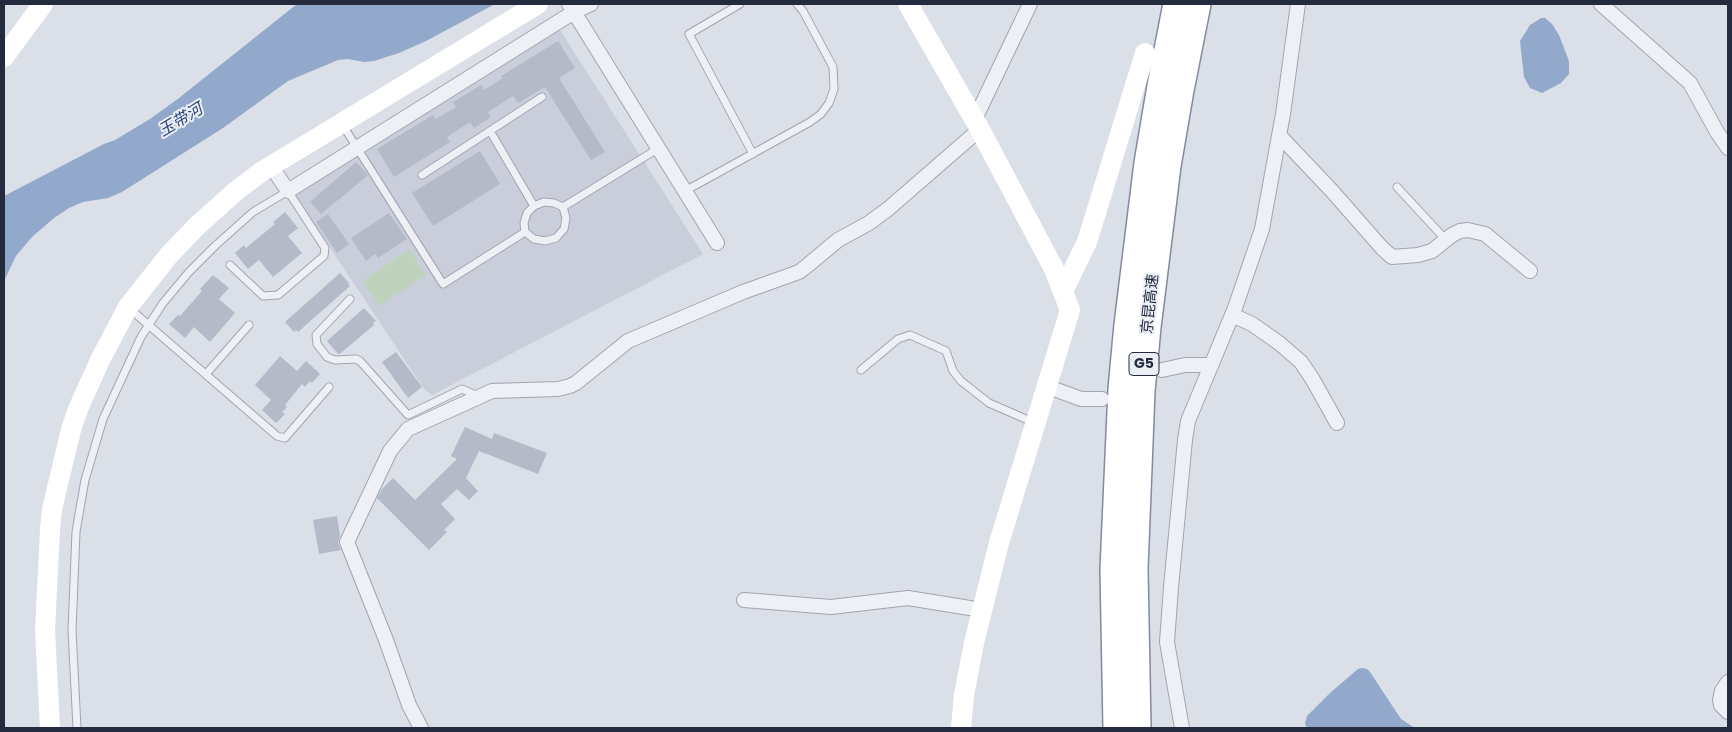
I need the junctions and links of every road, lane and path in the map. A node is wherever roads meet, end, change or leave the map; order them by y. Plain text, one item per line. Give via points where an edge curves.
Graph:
1 (43, 4) edge
2 (538, 4) edge
3 (591, 4) edge
4 (740, 4) edge
5 (797, 4) edge
6 (908, 4) edge
7 (1030, 4) edge
8 (1176, 4) edge
9 (1198, 4) edge
10 (1298, 4) edge
11 (1600, 4) edge
12 (572, 8) edge
13 (1145, 53) dead end
14 (4, 57) edge
15 (542, 98) dead end
16 (342, 123) junction
17 (977, 125) junction
18 (490, 131) junction
19 (1279, 135) junction
20 (357, 148) junction
21 (659, 148) junction
22 (1728, 148) edge
23 (754, 154) junction
24 (271, 166) junction
25 (422, 175) dead end
26 (1396, 187) dead end
27 (288, 191) junction
28 (685, 191) junction
29 (534, 206) junction
30 (563, 207) junction
31 (525, 232) junction
32 (1446, 240) junction
33 (717, 243) dead end
34 (230, 265) dead end
35 (1530, 271) dead end
36 (1063, 291) junction
37 (350, 299) dead end
38 (128, 307) junction
39 (1232, 315) junction
40 (148, 324) junction
41 (249, 325) dead end
42 (1211, 364) junction
43 (861, 370) dead end
44 (1162, 370) dead end
45 (206, 374) junction
46 (1046, 386) junction
47 (329, 387) dead end
48 (478, 396) junction
49 (1102, 399) dead end
50 (1035, 423) junction
51 (1337, 423) dead end
52 (744, 600) dead end
53 (982, 610) junction
54 (1728, 682) edge
55 (1728, 712) edge
56 (50, 728) edge
57 (77, 728) edge
58 (421, 728) edge
59 (961, 728) edge
60 (1116, 728) edge
61 (1138, 728) edge
62 (1182, 728) edge

1 - 14 street
2 - 16 street
3 - 12 street
4 - 23 lane via 689,34
5 - 23 lane via 833,67 834,89 821,114
6 - 17 street
7 - 17 street
8 - 60 highway, 京昆高速 / G5 via 1146,163 1121,389 1114,568
9 - 61 highway, 京昆高速 / G5 via 1166,175 1142,391 1135,569
10 - 19 street
11 - 22 street via 1690,83
12 - 20 street
12 - 21 street
13 - 36 street via 1086,242
15 - 18 lane
16 - 20 lane
16 - 24 street
17 - 36 street
17 - 48 street via 888,209 838,240 798,272 628,342 570,386 496,390
18 - 25 lane
18 - 29 lane
19 - 32 street via 1392,256 1432,251
19 - 39 street via 1262,228
20 - 27 street
20 - 31 lane via 443,284
21 - 28 street
21 - 30 lane
23 - 28 lane
24 - 27 street
24 - 38 street via 236,191 197,226 169,255
26 - 32 lane
27 - 34 lane via 325,248 324,256 278,295 263,296
27 - 40 lane via 252,212 216,245
28 - 33 street
29 - 30 lane via 544,202
29 - 31 lane via 527,213
30 - 31 lane via 564,229 556,238 534,240
32 - 35 street via 1460,231 1477,231
36 - 46 street via 1070,310
37 - 48 lane via 316,335 317,344 327,357 360,361 408,414 462,389
38 - 40 lane
38 - 56 street via 100,358 70,430 52,509 45,630
39 - 42 street
39 - 51 street via 1252,324 1301,362
40 - 45 lane
40 - 57 lane via 102,419 79,514 72,630
41 - 45 lane
42 - 44 street
42 - 62 street via 1188,421 1167,629 1168,654
43 - 50 lane via 898,339 910,335 946,351 961,382 989,404
45 - 47 lane via 277,436 285,438
46 - 49 street via 1081,399
46 - 50 street
48 - 58 street via 408,430 397,441 347,542 409,705
50 - 53 street
52 - 53 street via 831,607 908,598
53 - 59 street via 964,695
54 - 55 street via 1720,700

